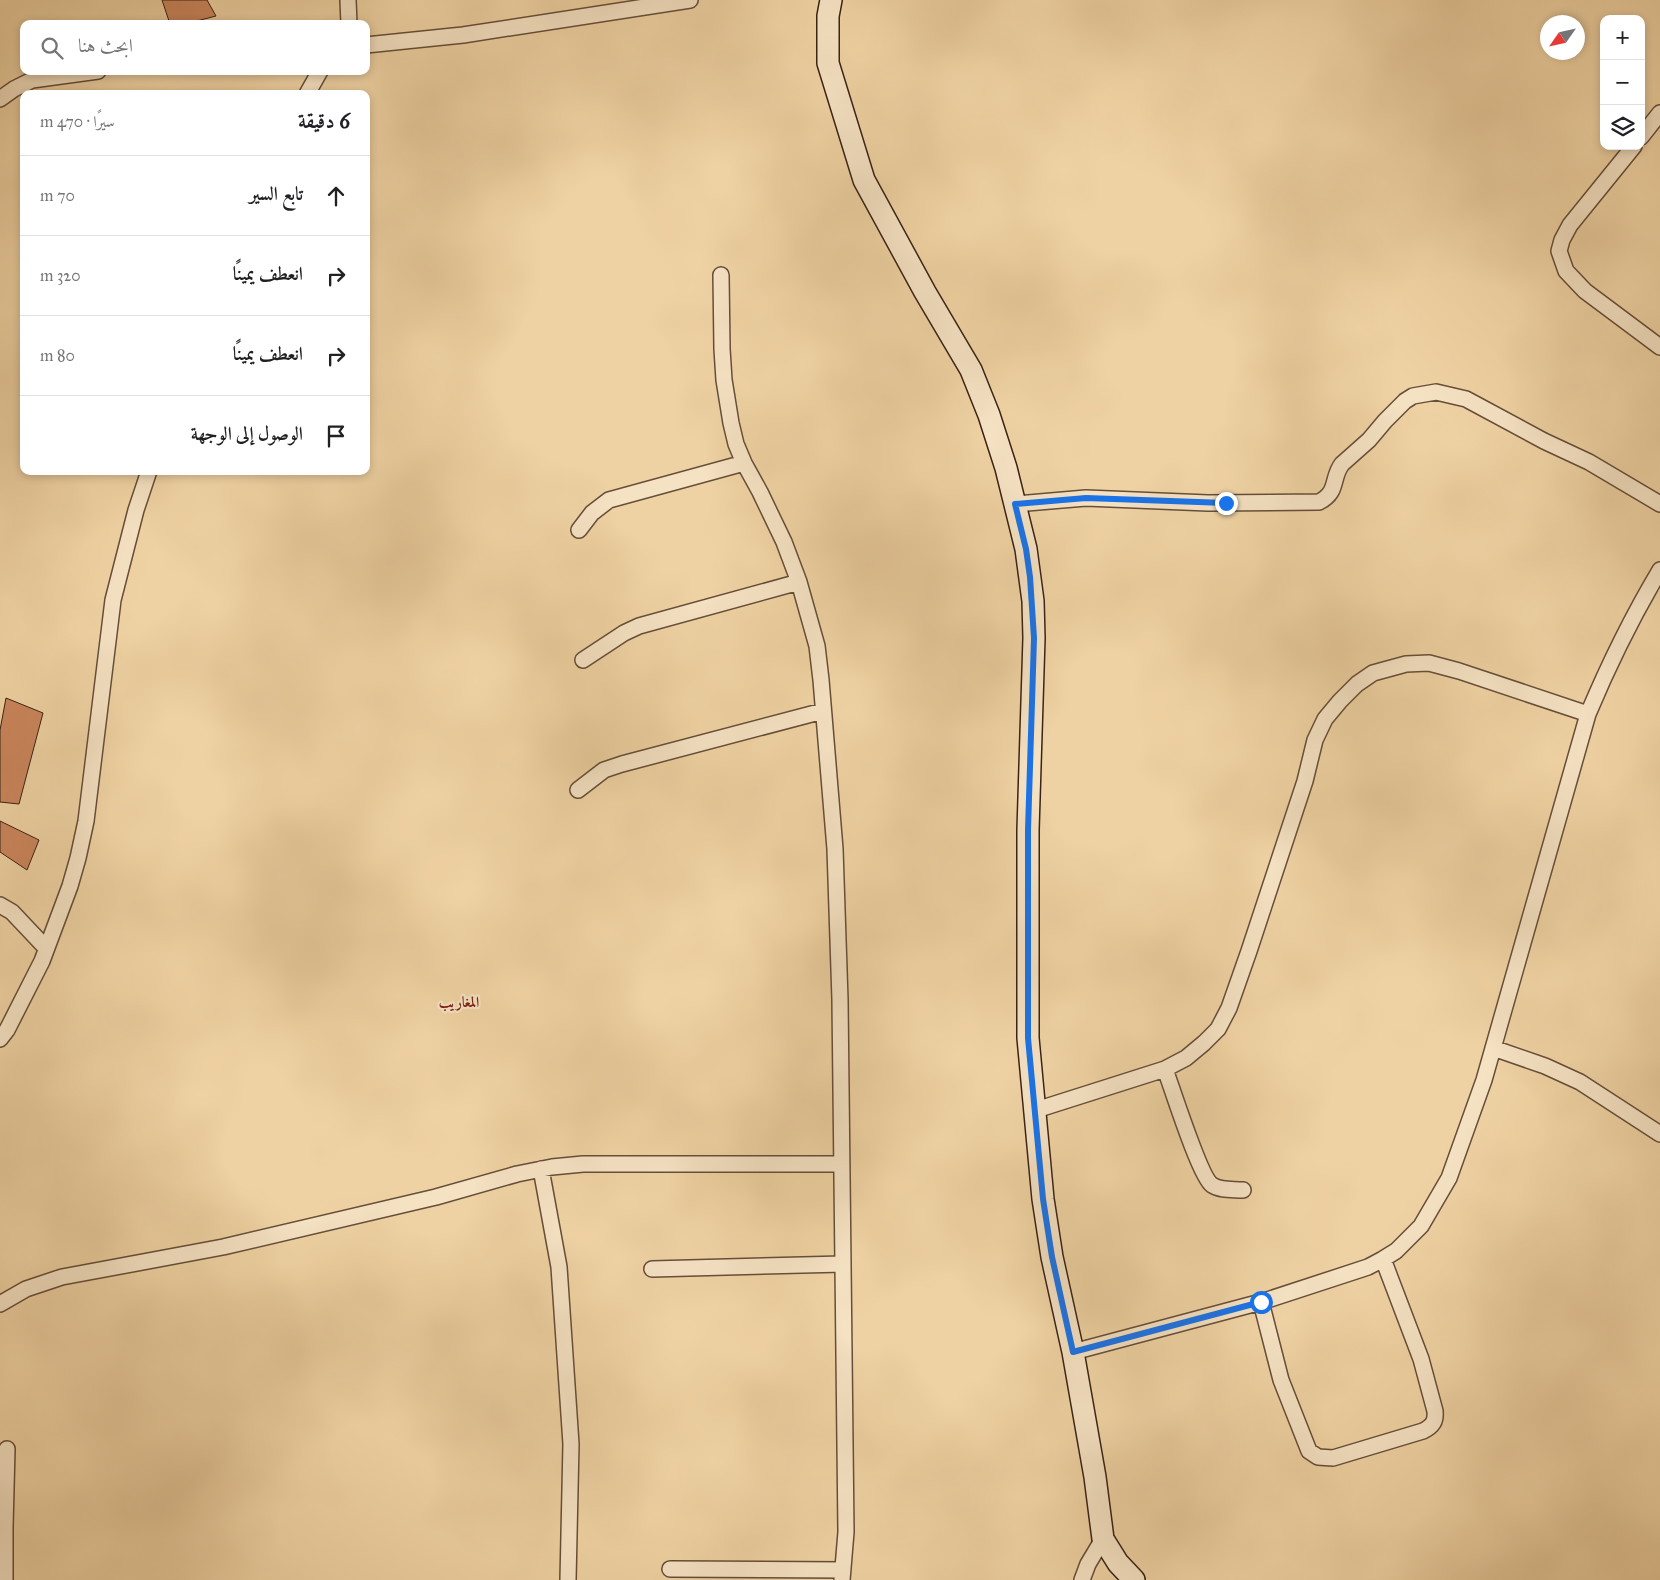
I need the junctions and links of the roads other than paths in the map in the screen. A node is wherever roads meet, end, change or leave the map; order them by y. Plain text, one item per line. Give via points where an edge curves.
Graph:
1 (348, 0) edge
2 (690, 0) edge
3 (831, 0) edge
4 (350, 20) edge
5 (370, 45) edge
6 (69, 75) edge
7 (318, 75) edge
8 (309, 90) edge
9 (0, 99) edge
10 (1660, 113) edge
11 (1645, 132) edge
12 (1631, 150) edge
13 (721, 275) dead end
14 (1660, 346) edge
15 (744, 463) junction
16 (148, 475) edge
17 (1015, 504) junction
18 (1660, 504) edge
19 (579, 530) dead end
20 (1660, 570) edge
21 (799, 582) junction
22 (582, 660) dead end
23 (823, 711) junction
24 (1588, 714) junction
25 (578, 790) dead end
26 (0, 905) edge
27 (46, 948) junction
28 (0, 1039) edge
29 (1493, 1048) junction
30 (1165, 1069) junction
31 (1036, 1110) junction
32 (1660, 1134) edge
33 (841, 1164) junction
34 (541, 1169) junction
35 (1243, 1190) dead end
36 (1383, 1259) junction
37 (843, 1264) junction
38 (652, 1269) dead end
39 (1261, 1302) junction
40 (0, 1304) edge
41 (1073, 1352) junction
42 (8, 1449) dead end
43 (1103, 1539) junction
44 (670, 1569) dead end
45 (842, 1575) edge
46 (5, 1580) edge
47 (568, 1580) edge
48 (1082, 1580) edge
49 (1134, 1580) edge

1 - 4 street
2 - 5 street via 463,35
3 - 17 street via 828,63 864,180 971,370 989,415
6 - 9 street via 32,80
7 - 8 street
10 - 11 street
12 - 14 street via 1570,225 1559,251 1566,271 1585,291
13 - 15 street via 724,380 731,423
15 - 19 street via 609,500 592,513
15 - 21 street via 784,542
16 - 27 street via 113,600 86,821 70,886
17 - 18 street via 1086,498 1208,503 1319,502 1332,491 1342,464 1369,440 1397,407 1413,396 1436,392 1466,399 1589,462
17 - 31 street via 1030,577 1034,638 1028,830 1028,1038
20 - 24 street via 1610,662
21 - 22 street via 639,626
21 - 23 street via 817,646
23 - 25 street via 622,764 604,770
23 - 33 street via 835,849
24 - 29 street
24 - 30 street via 1429,663 1406,664 1373,673 1357,684 1325,719 1315,740 1305,781 1229,1008 1218,1029 1204,1043
26 - 27 street via 12,912
27 - 28 street via 42,962
29 - 32 street via 1580,1082
29 - 36 street via 1448,1178 1420,1226
30 - 31 street
30 - 35 street via 1209,1182 1222,1189
31 - 41 street via 1043,1199
33 - 34 street via 583,1164
33 - 37 street
34 - 40 street via 223,1247 62,1277 26,1289
34 - 47 street via 559,1267 570,1435
36 - 39 street via 1368,1267
36 - 39 street via 1421,1359 1436,1418 1430,1428 1333,1458 1315,1456 1309,1451 1281,1380
37 - 38 street
37 - 45 street via 846,1532
39 - 41 street
41 - 43 street
42 - 46 street
43 - 48 street
43 - 49 street via 1118,1563
44 - 45 street

